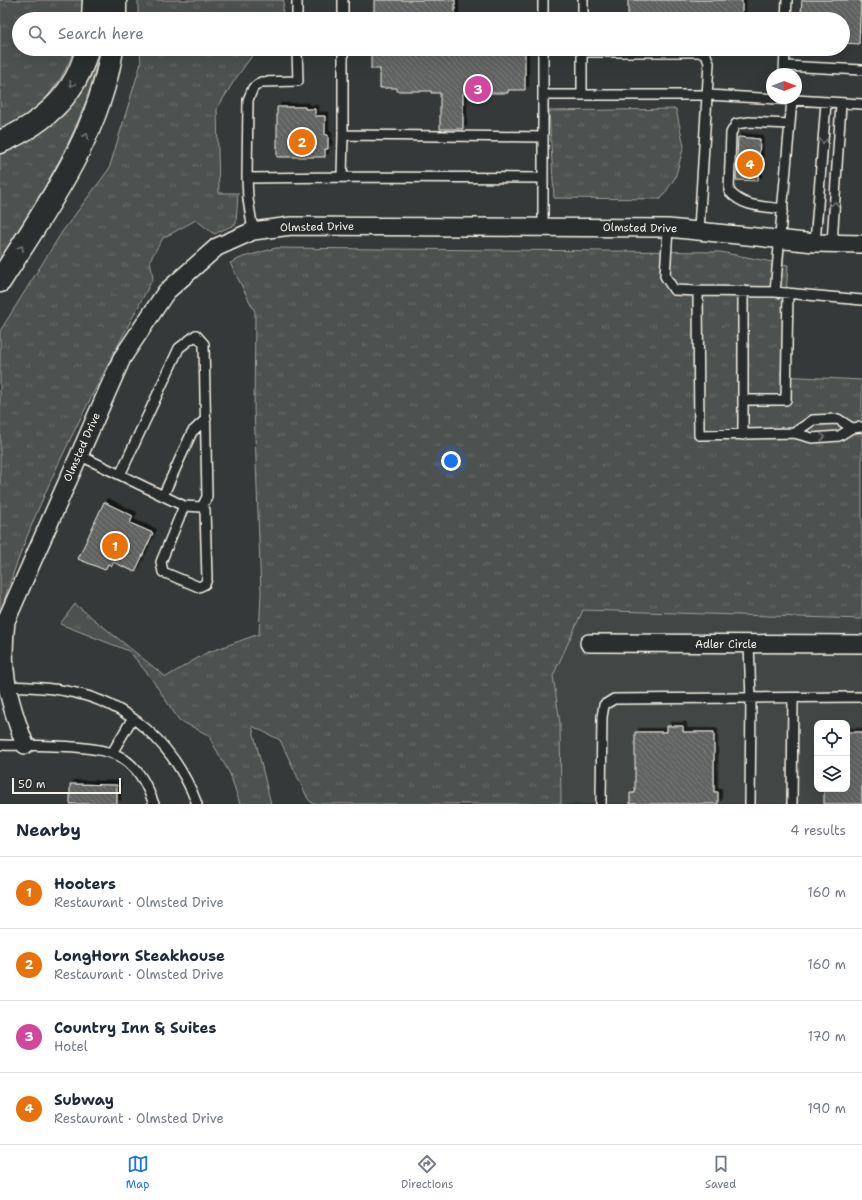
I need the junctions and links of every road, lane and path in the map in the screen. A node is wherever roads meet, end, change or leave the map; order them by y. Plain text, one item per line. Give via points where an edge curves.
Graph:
1 (94, 0) edge
2 (114, 0) edge
3 (297, 0) edge
4 (343, 0) edge
5 (543, 0) edge
6 (583, 0) edge
7 (787, 0) edge
8 (93, 12) edge
9 (115, 12) edge
10 (297, 12) edge
11 (343, 12) edge
12 (543, 12) edge
13 (582, 12) edge
14 (786, 12) edge
15 (85, 56) edge
16 (110, 56) edge
17 (297, 56) edge
18 (343, 56) edge
19 (543, 56) edge
20 (582, 56) edge
21 (706, 56) edge
22 (785, 56) edge
23 (784, 68) edge
24 (802, 70) edge
25 (862, 70) edge
26 (543, 95) junction
27 (582, 95) junction
28 (708, 95) junction
29 (766, 98) edge
30 (802, 100) edge
31 (826, 102) junction
32 (787, 104) edge
33 (841, 104) junction
34 (862, 104) edge
35 (790, 124) junction
36 (343, 135) junction
37 (543, 137) junction
38 (0, 142) edge
39 (342, 177) junction
40 (247, 178) junction
41 (542, 178) junction
42 (783, 209) junction
43 (542, 227) junction
44 (668, 228) junction
45 (698, 229) junction
46 (253, 231) junction
47 (780, 238) junction
48 (815, 243) junction
49 (832, 243) junction
50 (862, 244) edge
51 (0, 281) edge
52 (698, 291) junction
53 (743, 292) junction
54 (775, 292) junction
55 (788, 293) junction
56 (862, 300) edge
57 (743, 400) junction
58 (206, 419) junction
59 (862, 427) edge
60 (852, 428) junction
61 (794, 433) junction
62 (743, 435) junction
63 (79, 455) junction
64 (120, 475) junction
65 (163, 496) junction
66 (184, 506) junction
67 (202, 507) junction
68 (589, 643) dead end
69 (749, 644) junction
70 (862, 644) edge
71 (5, 686) junction
72 (862, 697) edge
73 (793, 698) junction
74 (751, 699) junction
75 (132, 719) junction
76 (0, 745) edge
77 (25, 746) junction
78 (112, 753) junction
79 (154, 804) edge
80 (196, 804) edge
81 (601, 804) edge
82 (750, 804) edge
83 (792, 804) edge

1 - 8 highway
2 - 9 highway
3 - 10 lane
4 - 11 lane
5 - 12 lane
6 - 13 lane
7 - 14 lane
15 -> 38 highway via 72,85 55,109 22,132
51 -> 16 highway via 64,179 84,140 100,103
17 - 40 lane via 298,81 262,82 253,88 250,94
18 - 36 lane
19 - 26 lane
20 - 27 lane
21 - 28 lane via 709,63
22 - 23 lane
24 - 25 lane
26 - 27 lane
26 - 37 lane
27 - 28 lane
28 - 29 lane
28 - 45 lane
30 - 31 lane
31 - 33 lane
31 -> 48 lane
32 - 35 lane
33 - 34 lane
49 -> 33 lane
35 - 42 lane
35 - 42 lane via 749,122 736,124 731,133 730,191 737,199 748,205
36 - 37 lane
36 - 39 lane
37 - 41 lane
39 - 40 lane
39 - 41 lane
40 - 46 lane
41 - 43 lane
42 - 47 lane
43 - 44 street, Olmsted Drive
43 - 46 street, Olmsted Drive via 291,226
44 - 45 street, Olmsted Drive
44 - 52 lane via 665,276 674,290
45 - 47 street, Olmsted Drive
46 - 63 street, Olmsted Drive via 217,247 166,292 122,358
47 - 48 street, Olmsted Drive
47 - 54 lane
48 - 49 street, Olmsted Drive
49 - 50 street, Olmsted Drive
52 - 53 lane
52 - 62 lane via 699,435
53 - 54 lane
53 - 57 lane
54 - 55 lane
55 - 56 lane
55 - 57 lane via 786,400
57 - 62 lane
58 - 64 lane via 204,344 196,335 179,348
58 - 65 lane via 192,432
58 - 67 lane via 207,497
59 - 60 lane
61 -> 60 lane via 812,438 839,436
60 - 61 lane via 838,420 813,420
61 - 62 lane
63 - 64 lane
63 - 71 street, Olmsted Drive via 6,621 1,644
64 - 65 lane
65 - 66 lane
66 - 67 lane
66 - 67 lane via 161,562 163,572 199,587 205,584 207,579 205,510
68 - 69 street, Adler Circle
69 - 70 street, Adler Circle
69 - 74 lane
71 - 75 lane via 67,691 94,699
71 - 77 street, Olmsted Drive
72 - 73 lane
73 - 74 lane
73 - 83 lane
74 - 81 lane via 614,699 604,705
74 - 82 lane
75 - 78 lane
75 - 80 lane via 151,732 170,752 188,782
76 - 77 lane
77 - 78 lane via 95,749
78 - 79 lane via 136,769 146,783

